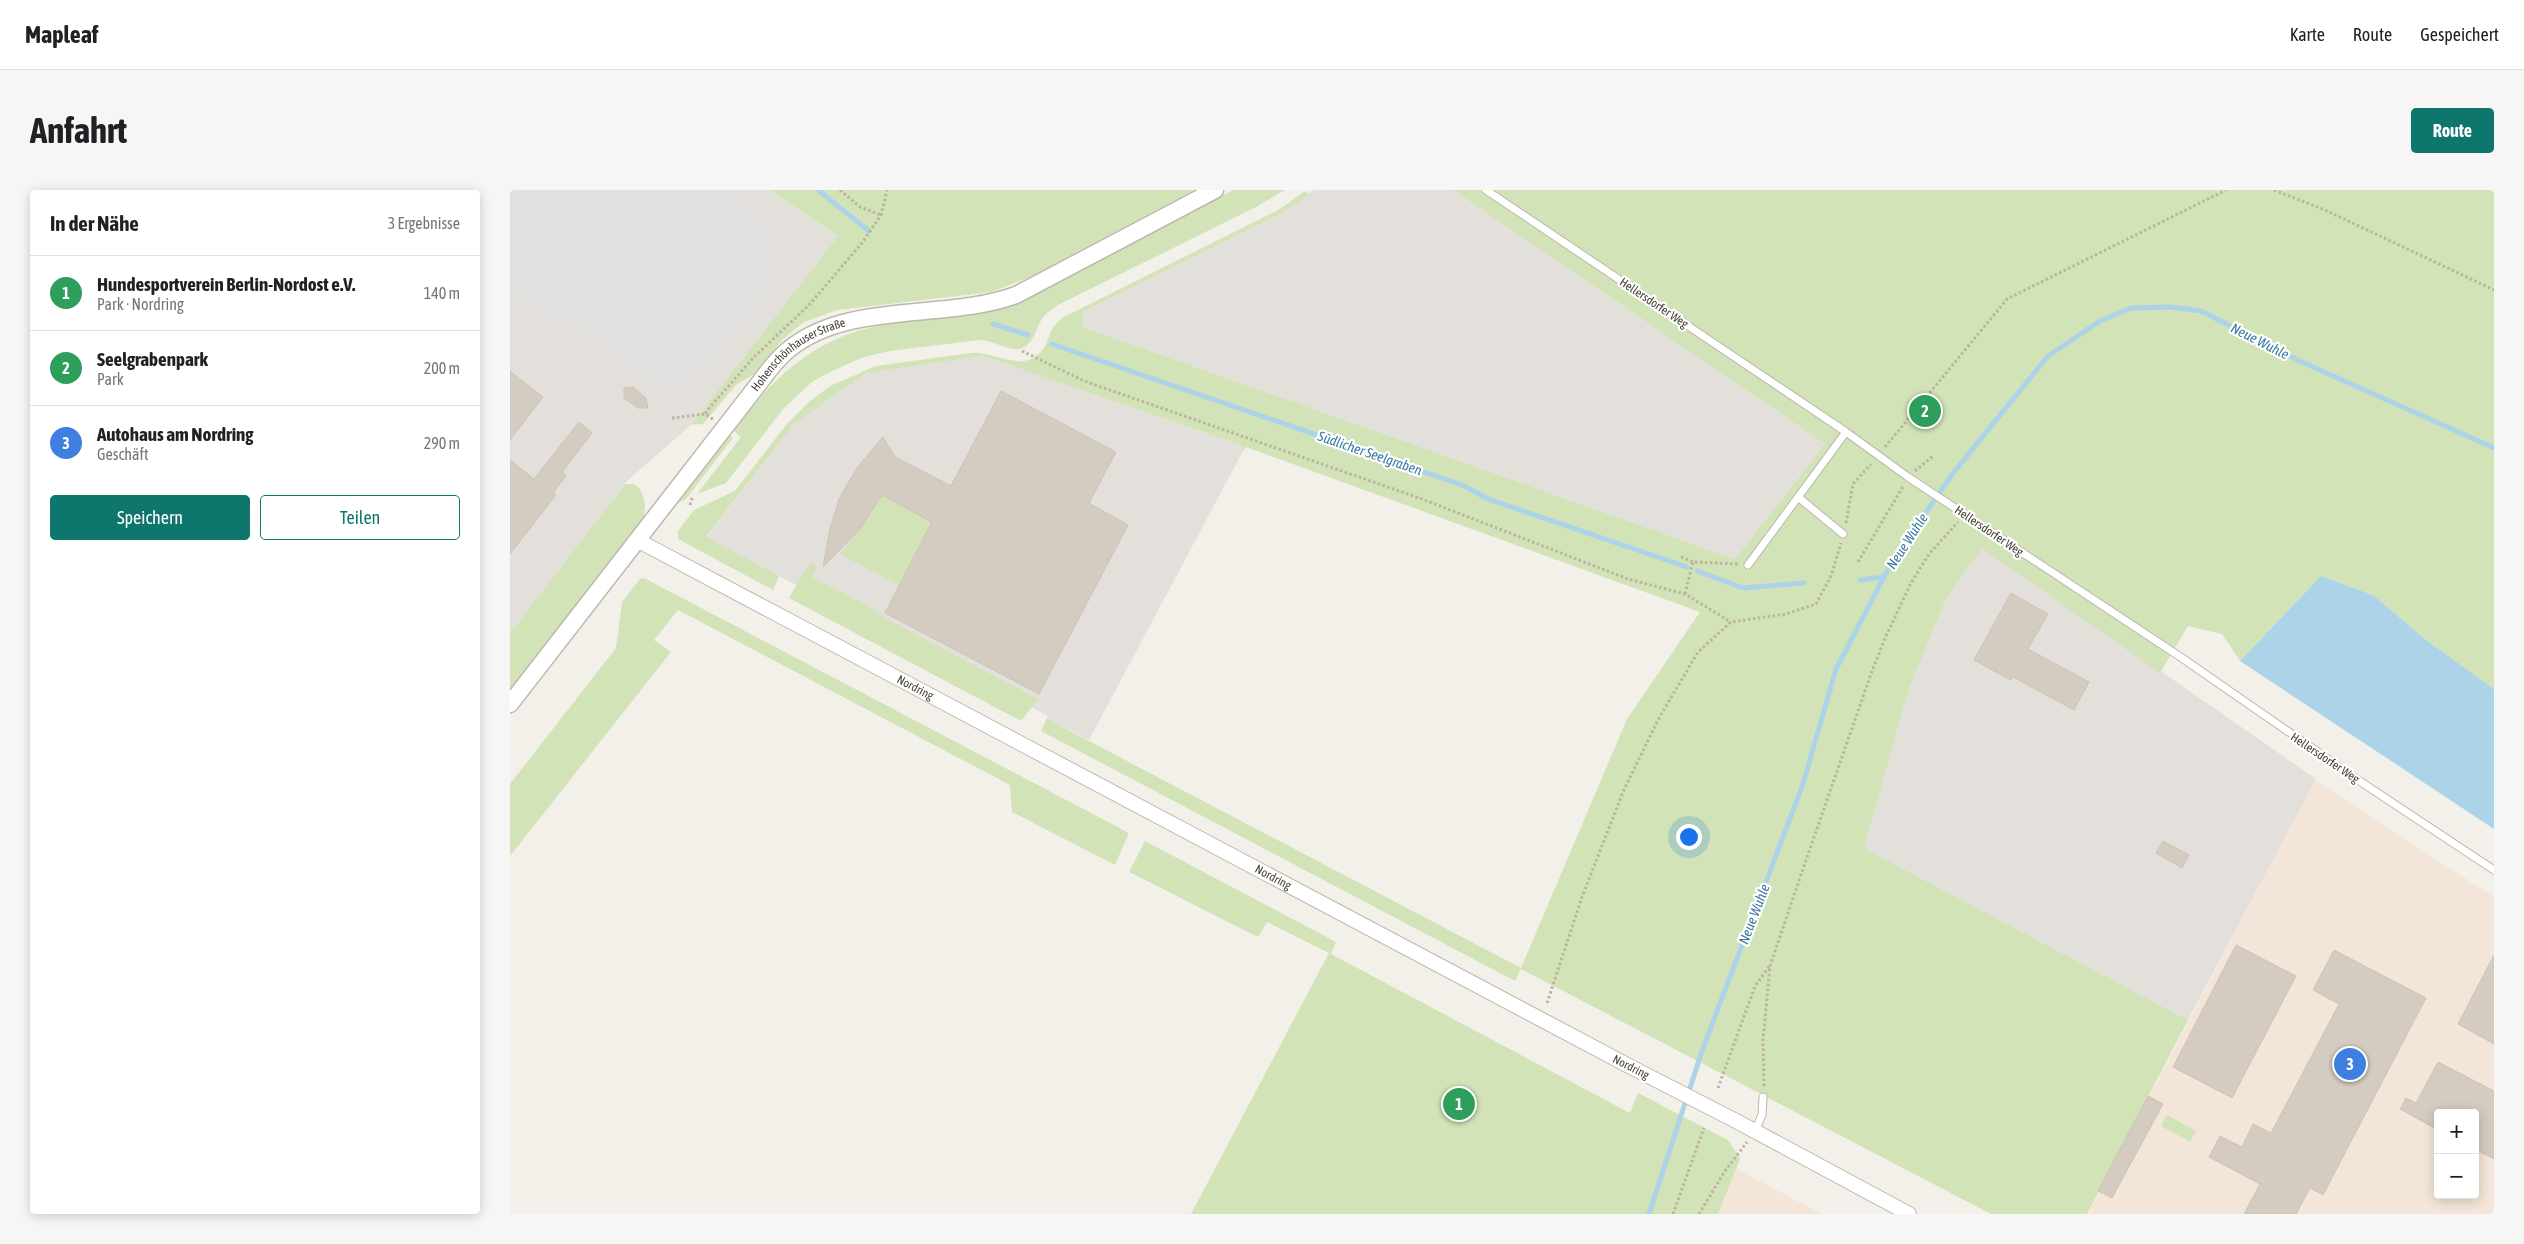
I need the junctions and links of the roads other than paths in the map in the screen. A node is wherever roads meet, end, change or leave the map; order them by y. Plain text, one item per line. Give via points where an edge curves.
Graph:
1 (1215, 190) edge
2 (1486, 190) edge
3 (1846, 432) junction
4 (1798, 497) junction
5 (1844, 534) road end
6 (637, 540) junction
7 (1748, 565) road end
8 (510, 704) edge
9 (2494, 870) edge
10 (1763, 1097) road end
11 (1755, 1131) junction
12 (1909, 1214) edge

1 - 6 street, Hohenschönhauser Straße via 1005,299 859,320 805,338 773,365
2 - 3 lane, Hellersdorfer Weg
3 - 4 lane
3 - 9 lane, Hellersdorfer Weg via 1924,488
4 - 5 lane
4 - 7 lane
6 - 8 street, Hohenschönhauser Straße
6 - 11 street, Nordring, bridge
10 - 11 lane via 1762,1115
11 - 12 street, Nordring

